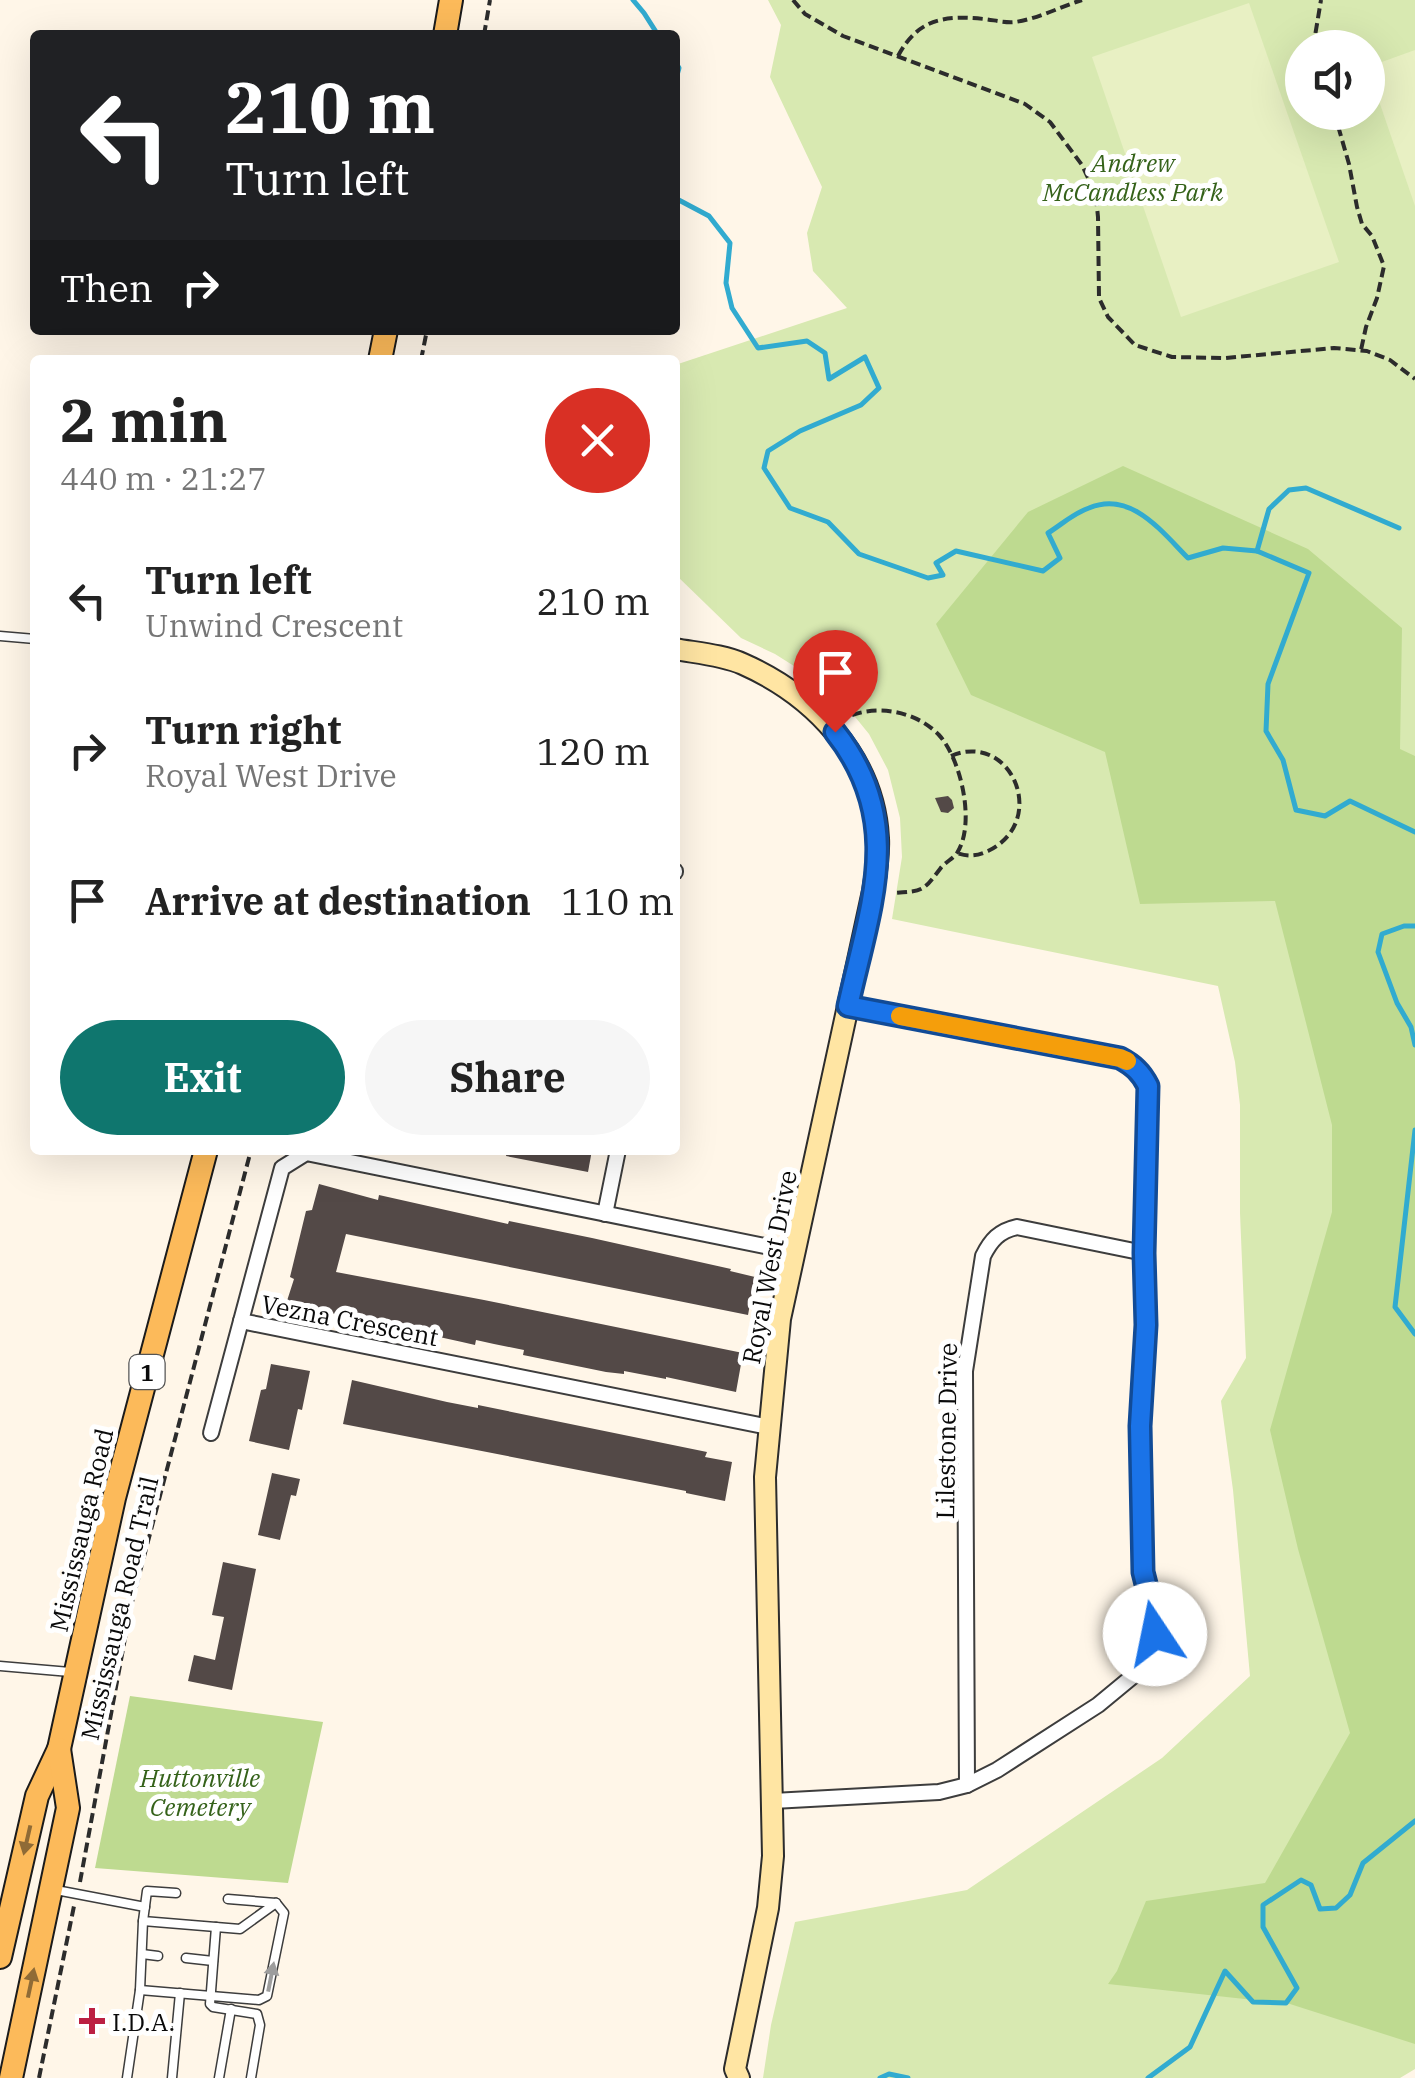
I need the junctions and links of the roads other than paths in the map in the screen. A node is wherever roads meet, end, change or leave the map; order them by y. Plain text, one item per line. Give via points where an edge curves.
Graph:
1 (452, 0) edge
2 (445, 30) edge
3 (0, 636) edge
4 (30, 639) edge
5 (680, 650) edge
6 (848, 1006) junction
7 (205, 1155) edge
8 (303, 1155) edge
9 (316, 1155) edge
10 (617, 1155) edge
11 (605, 1214) junction
12 (794, 1252) junction
13 (1144, 1253) junction
14 (242, 1321) junction
15 (768, 1427) junction
16 (210, 1433) dead end
17 (0, 1666) edge
18 (76, 1673) junction
19 (59, 1749) junction
20 (968, 1785) junction
21 (773, 1802) junction
22 (51, 1889) junction
23 (176, 1894) dead end
24 (228, 1898) dead end
25 (276, 1903) junction
26 (145, 1907) junction
27 (144, 1921) junction
28 (216, 1927) junction
29 (142, 1954) junction
30 (158, 1956) dead end
31 (0, 1957) edge
32 (186, 1958) dead end
33 (213, 1960) junction
34 (140, 1990) junction
35 (180, 1993) junction
36 (210, 1996) junction
37 (231, 2009) junction
38 (732, 2075) edge
39 (11, 2078) edge
40 (127, 2078) edge
41 (172, 2078) edge
42 (219, 2078) edge
43 (250, 2078) edge

1 - 2 main road
3 - 4 lane
5 - 6 street, Royal West Drive via 740,662 790,690 835,732 866,780 877,864
6 - 12 street, Royal West Drive
6 - 13 street via 1132,1064 1148,1086
7 - 18 main road, Mississauga Road / 1 via 114,1498
8 - 14 street, Vezna Crescent via 282,1168
9 - 11 street, Vezna Crescent
10 - 11 street
11 - 12 street, Vezna Crescent
12 - 15 street, Royal West Drive
13 - 20 street via 1140,1458 1152,1651 1144,1668 1098,1705
13 - 20 street, Lilestone Drive via 1017,1226 998,1234 982,1256 965,1371
14 - 15 street, Vezna Crescent
14 - 16 street
15 - 21 street, Royal West Drive
17 - 18 lane
18 - 19 main road, Mississauga Road / 1
19 - 22 main road, Mississauga Road / 1 via 68,1808
19 -> 31 main road, Mississauga Road / 1 via 37,1796
20 - 21 street
21 - 38 street, Royal West Drive via 768,1908
22 - 26 lane
39 -> 22 main road, Mississauga Road / 1
23 - 26 lane via 148,1890
24 - 25 lane
25 - 28 lane via 240,1929
36 -> 25 lane via 267,1996 284,1913
26 - 27 lane
27 - 28 lane
27 - 29 lane
28 - 33 lane
29 - 30 lane
29 - 34 lane
32 - 33 lane
33 - 36 lane
34 - 35 lane
34 - 40 lane
35 - 36 lane
35 - 41 lane
36 - 37 lane via 214,2007
37 - 42 lane
37 - 43 lane via 260,2019

